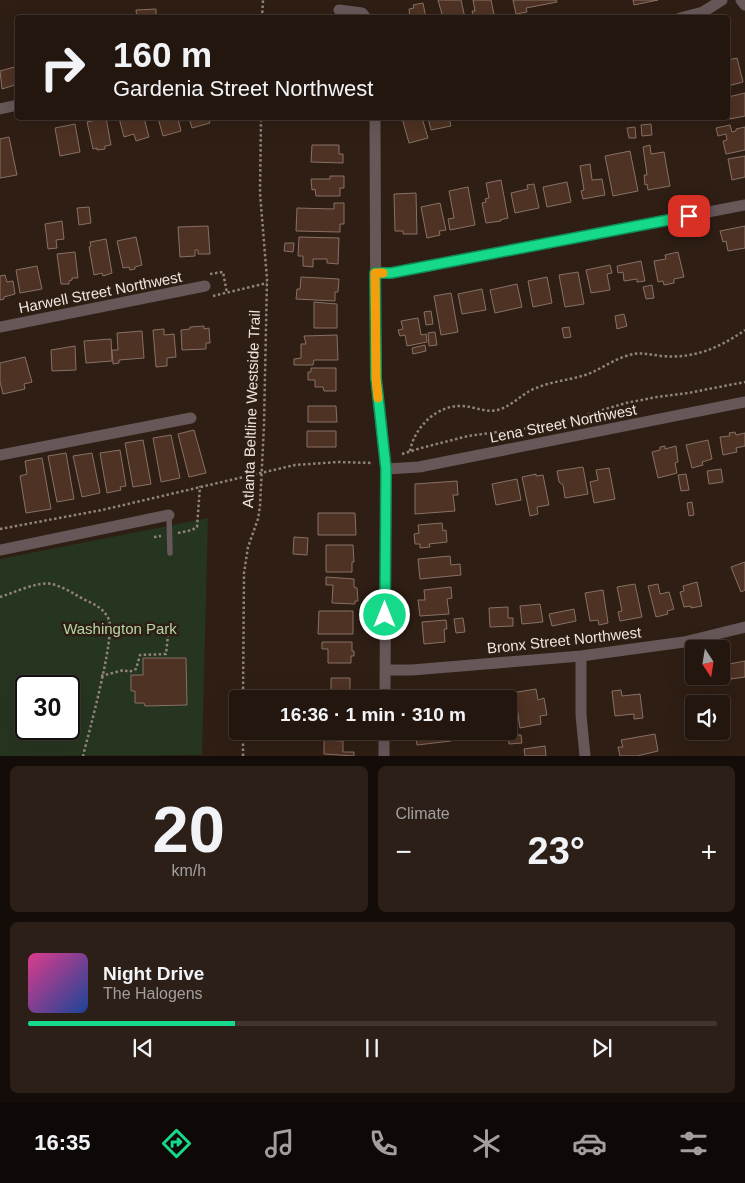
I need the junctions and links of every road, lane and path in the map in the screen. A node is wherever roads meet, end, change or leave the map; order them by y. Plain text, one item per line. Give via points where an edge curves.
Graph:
1 (262, 0) edge
2 (722, 0) edge
3 (741, 0) edge
4 (745, 5) edge
5 (338, 10) dead end
6 (262, 15) edge
7 (364, 15) edge
8 (691, 15) edge
9 (15, 106) edge
10 (0, 109) edge
11 (261, 120) edge
12 (376, 120) edge
13 (745, 205) edge
14 (375, 273) junction
15 (267, 282) junction
16 (205, 286) junction
17 (227, 293) junction
18 (0, 327) edge
19 (745, 330) edge
20 (745, 382) edge
21 (745, 402) edge
22 (190, 418) dead end
23 (410, 452) junction
24 (0, 455) edge
25 (385, 464) junction
26 (262, 473) junction
27 (200, 486) junction
28 (169, 515) joint
29 (0, 529) edge
30 (173, 534) dead end
31 (165, 535) dead end
32 (154, 537) dead end
33 (0, 550) edge
34 (170, 554) dead end
35 (0, 598) edge
36 (169, 626) dead end
37 (745, 627) edge
38 (581, 656) junction
39 (385, 670) junction
40 (102, 676) junction
41 (243, 690) edge
42 (385, 690) edge
43 (243, 740) edge
44 (384, 740) edge
45 (83, 756) edge
46 (243, 756) edge
47 (384, 756) edge
48 (586, 756) edge

1 - 6 path
2 - 8 street
3 - 4 street
5 - 7 street
9 - 10 street
11 - 15 path, Atlanta Beltline Westside Trail via 260,193
12 - 14 street
13 - 14 street via 391,273
14 - 25 street via 376,378
15 - 17 path
15 - 26 path, Atlanta Beltline Westside Trail
16 - 17 path
16 - 17 path via 224,272
16 - 18 street, Harwell Street Northwest
19 - 23 path via 728,342 703,352 665,356 640,352 625,356 589,374 537,388 499,410 491,412 462,406 442,411 418,429
20 - 23 path via 634,402 542,426 468,436
21 - 25 street, Lena Street Northwest via 419,467
22 - 24 street
23 - 25 path
25 - 26 path via 338,462 295,465
25 - 39 street
26 - 27 path
26 - 41 path, Atlanta Beltline Westside Trail via 259,512 244,573
27 - 29 path via 102,510
27 - 30 path via 198,527
28 - 33 street
28 - 34 lane
31 - 32 path
35 - 40 path via 50,584 102,609 111,629
36 - 40 path via 166,654 140,655 136,669
37 - 38 street, Bronx Street Northwest via 684,642
38 - 39 street, Bronx Street Northwest
38 - 48 street via 581,715
39 - 42 street
40 - 45 path
43 - 46 path
44 - 47 street

